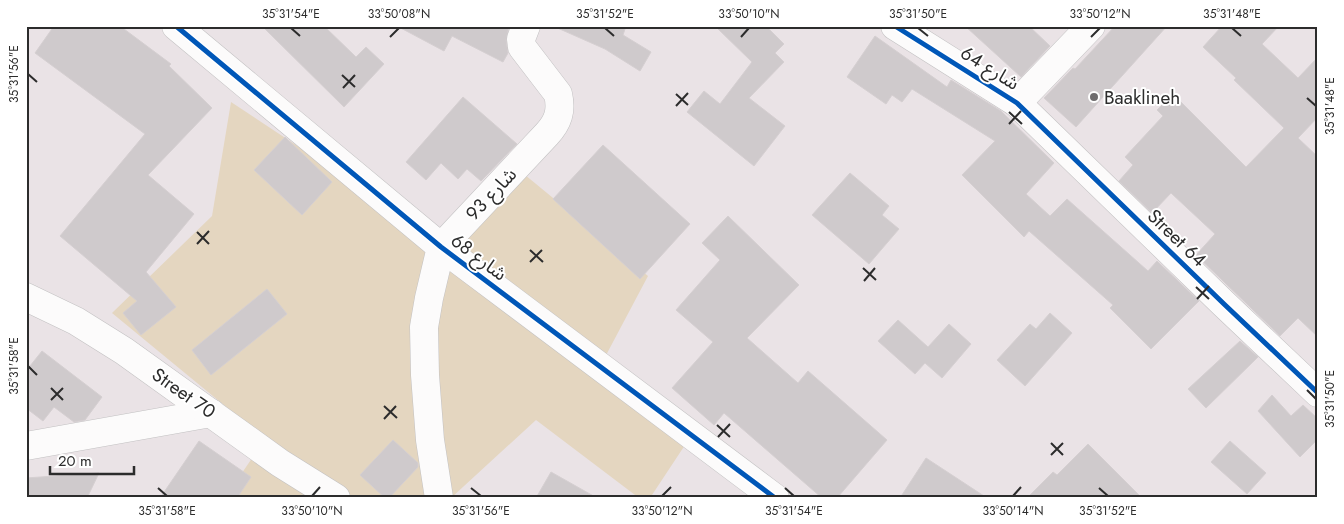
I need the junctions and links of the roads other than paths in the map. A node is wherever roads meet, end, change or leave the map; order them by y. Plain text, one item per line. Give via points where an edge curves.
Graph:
1 (176, 26) edge
2 (526, 26) edge
3 (895, 26) edge
4 (1091, 26) edge
5 (1017, 103) junction
6 (441, 247) junction
7 (26, 297) edge
8 (1318, 393) edge
9 (211, 413) junction
10 (26, 446) edge
11 (336, 498) edge
12 (439, 498) edge
13 (775, 498) edge

1 - 6 street, شارع 68
2 - 6 street, شارع 93 via 522,46 558,94 560,113 555,125
3 - 5 street, شارع 64
4 - 5 street
5 - 8 street, Street 64
6 - 12 street, شارع 93 via 424,327 430,440
6 - 13 street, شارع 68
7 - 9 street, Street 70 via 76,321 116,346
9 - 10 street
9 - 11 street, Street 70 via 280,463

